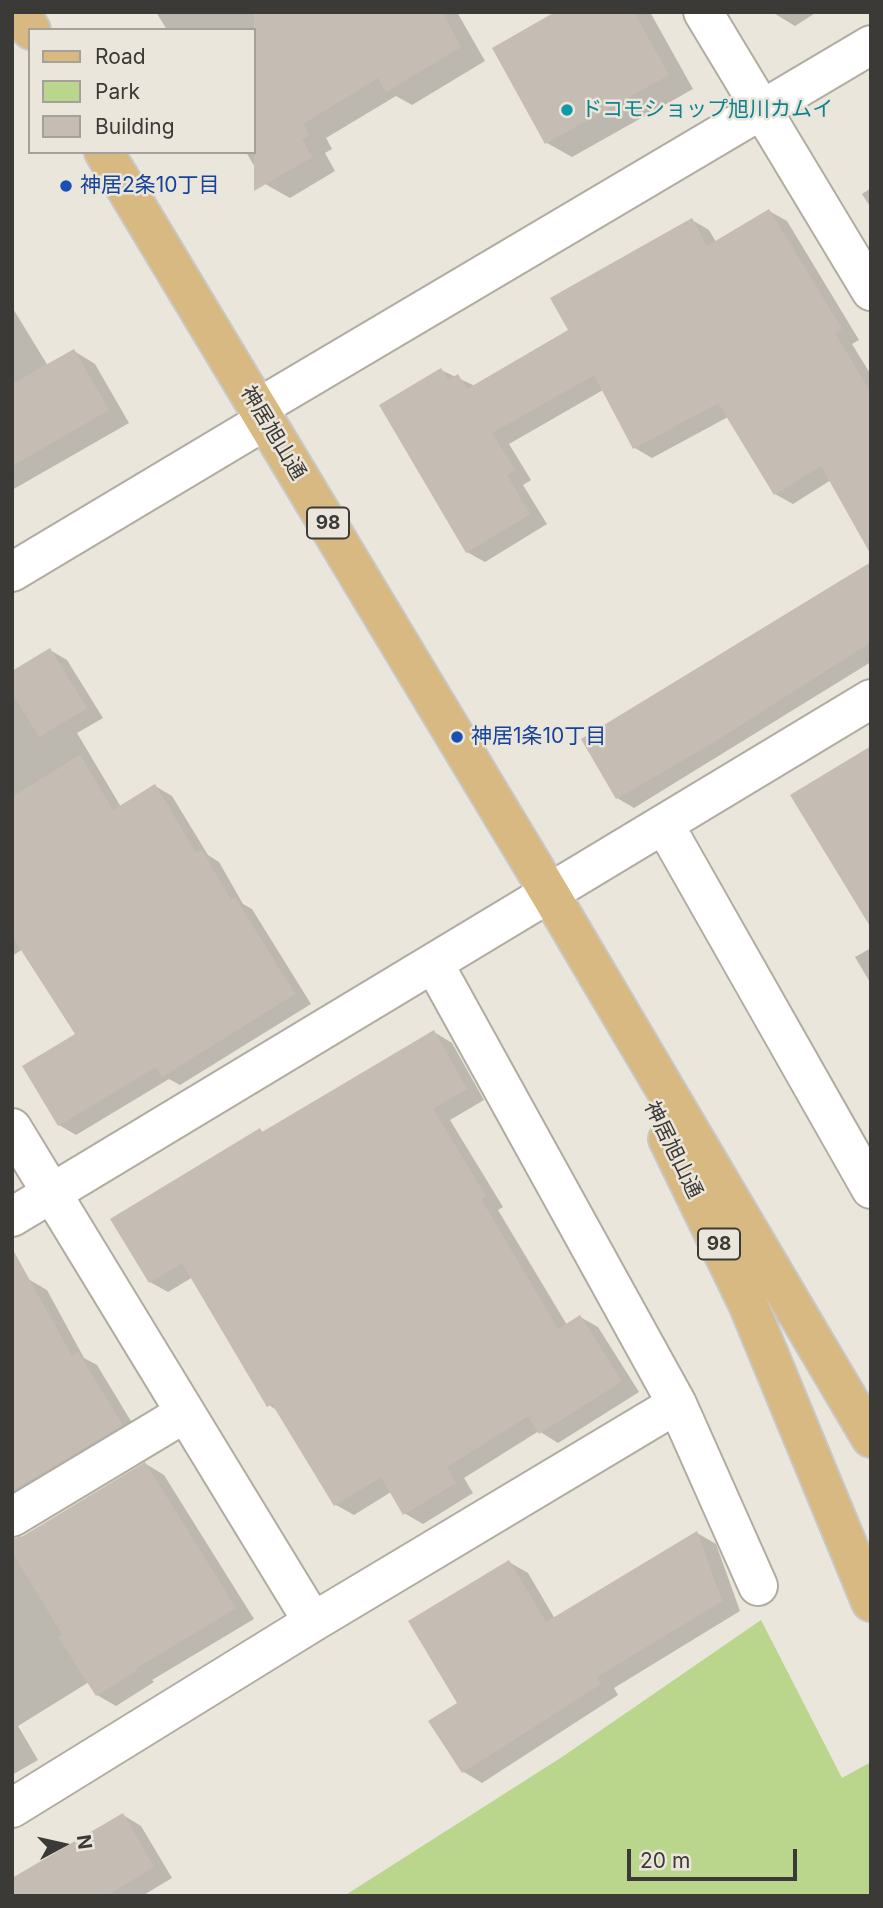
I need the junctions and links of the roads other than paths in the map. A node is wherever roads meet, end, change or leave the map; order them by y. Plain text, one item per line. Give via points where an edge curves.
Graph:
1 (20, 12) edge
2 (702, 12) edge
3 (30, 28) edge
4 (871, 45) edge
5 (761, 108) junction
6 (105, 154) edge
7 (871, 291) edge
8 (262, 414) junction
9 (12, 572) edge
10 (871, 699) edge
11 (665, 826) junction
12 (550, 894) junction
13 (434, 964) junction
14 (12, 1128) edge
15 (871, 1189) edge
16 (51, 1194) junction
17 (12, 1217) edge
18 (677, 1404) junction
19 (185, 1413) junction
20 (871, 1438) edge
21 (12, 1517) edge
22 (758, 1586) dead end
23 (871, 1602) edge
24 (313, 1622) junction
25 (12, 1808) edge

1 - 3 main road
2 - 5 street
4 - 5 street
5 - 7 street
5 - 8 street
6 - 8 main road, 神居旭山通 / 98
8 - 9 street
8 - 12 main road, 神居旭山通 / 98
10 - 11 street
11 - 12 street
11 - 15 street
12 - 13 street
12 - 20 main road, 神居旭山通 / 98
12 - 23 main road, 神居旭山通 / 98 via 748,1304
13 - 16 street
13 - 18 street
14 - 16 street
16 - 17 street
16 - 19 street
18 - 22 street
18 - 24 street
19 - 21 street
19 - 24 street
24 - 25 street

